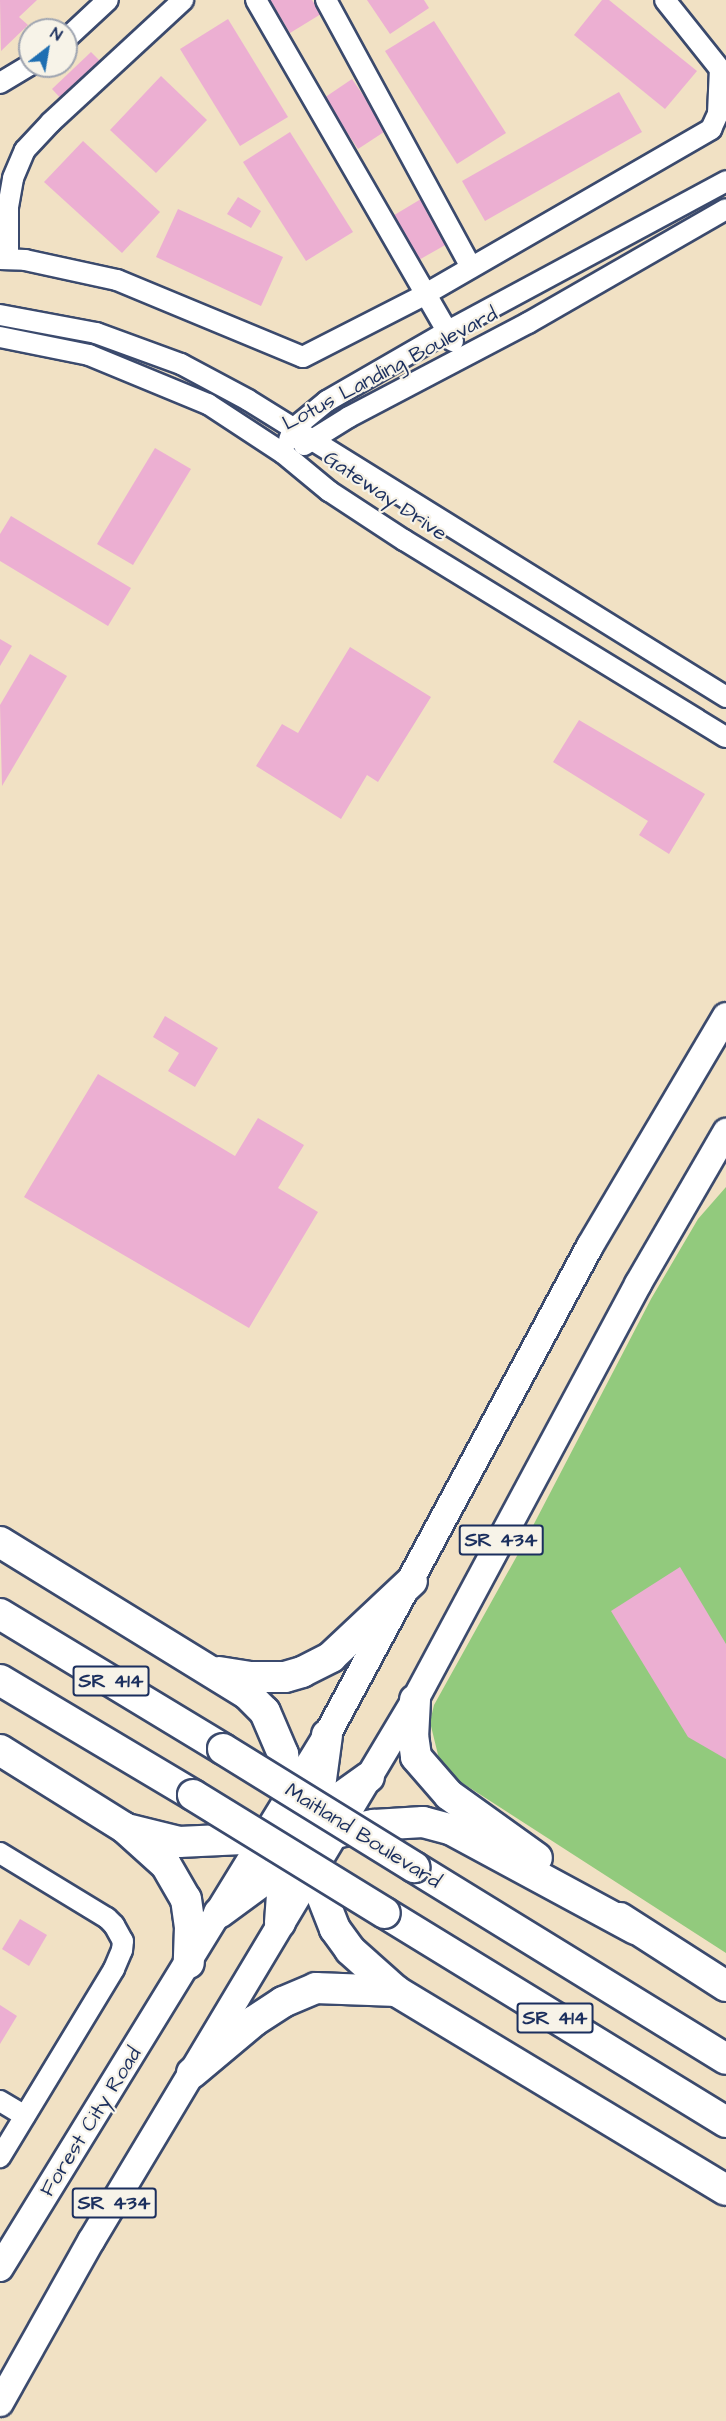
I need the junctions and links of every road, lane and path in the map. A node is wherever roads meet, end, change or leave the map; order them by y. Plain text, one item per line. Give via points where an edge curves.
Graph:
1 (108, 0) edge
2 (183, 0) edge
3 (256, 0) edge
4 (326, 0) edge
5 (665, 0) edge
6 (78, 28) edge
7 (18, 72) edge
8 (0, 83) edge
9 (726, 182) edge
10 (726, 209) edge
11 (4, 259) edge
12 (471, 267) junction
13 (424, 295) junction
14 (0, 315) edge
15 (447, 331) junction
16 (0, 337) edge
17 (463, 356) junction
18 (293, 429) junction
19 (314, 441) junction
20 (284, 453) junction
21 (564, 598) junction
22 (547, 627) junction
23 (726, 698) edge
24 (726, 737) edge
25 (726, 1016) edge
26 (726, 1132) edge
27 (0, 1542) edge
28 (412, 1581) junction
29 (0, 1614) edge
30 (206, 1670) junction
31 (0, 1680) edge
32 (415, 1700) junction
33 (327, 1735) junction
34 (0, 1750) edge
35 (369, 1777) joint
36 (289, 1797) junction
37 (125, 1828) junction
38 (302, 1842) junction
39 (0, 1852) edge
40 (219, 1913) joint
41 (280, 1923) joint
42 (635, 1929) junction
43 (185, 1970) junction
44 (726, 1986) edge
45 (396, 1991) junction
46 (726, 2059) edge
47 (192, 2073) junction
48 (0, 2101) edge
49 (25, 2116) junction
50 (726, 2122) edge
51 (0, 2157) edge
52 (726, 2190) edge
53 (0, 2268) edge
54 (0, 2403) edge

1 - 6 street
2 - 11 street via 25,150 12,178
3 - 13 street
4 - 12 street
5 - 12 street via 720,69 718,114 711,129
7 - 8 street
9 - 15 street, Lotus Landing Boulevard
10 - 17 street, Lotus Landing Boulevard
11 - 13 street via 26,260 117,280 303,357
12 - 13 street
13 - 15 street
14 - 18 street, Gateway Drive via 96,333 181,364
15 - 17 street
15 - 18 street, Lotus Landing Boulevard via 327,401
16 - 20 street, Gateway Drive via 89,355 152,379 208,404
17 - 19 street, Lotus Landing Boulevard via 349,417
18 - 19 street, Gateway Drive
18 - 20 street, Lotus Landing Boulevard
19 - 20 street, Lotus Landing Boulevard
19 - 21 street, Gateway Drive
20 - 22 street, Gateway Drive via 329,491
21 - 22 street
21 - 23 street, Gateway Drive
22 - 24 street, Gateway Drive
25 - 28 main road, SR 434 via 590,1246
26 - 32 main road, SR 434 via 638,1284
27 - 30 highway
28 - 30 highway via 331,1657 302,1672 285,1677 251,1677
28 - 33 main road, SR 434
29 - 46 highway, Maitland Boulevard / SR 414, bridge
30 - 36 highway via 247,1694 265,1712 283,1754
31 - 50 highway, SR 414, bridge
32 - 35 main road, SR 434
32 - 42 highway via 416,1757 449,1795
33 - 36 main road, SR 434
33 - 38 highway
34 - 37 highway
35 - 38 highway
36 - 38 highway
37 - 38 highway via 179,1842
37 - 43 highway via 178,1880 186,1899 190,1927
38 - 40 highway
38 - 41 highway
38 - 42 highway via 393,1822 423,1822 452,1830
38 - 45 highway via 325,1907 340,1936
39 - 49 street via 107,1918 123,1941 114,1969
40 - 43 main road, SR 434
41 - 47 main road, SR 434
42 - 44 highway
43 - 53 main road, Forest City Road / SR 434
45 - 47 highway via 316,1988 283,2002 254,2021
45 - 52 highway
47 - 54 main road, SR 434 via 45,2319
48 - 49 street
49 - 51 street

